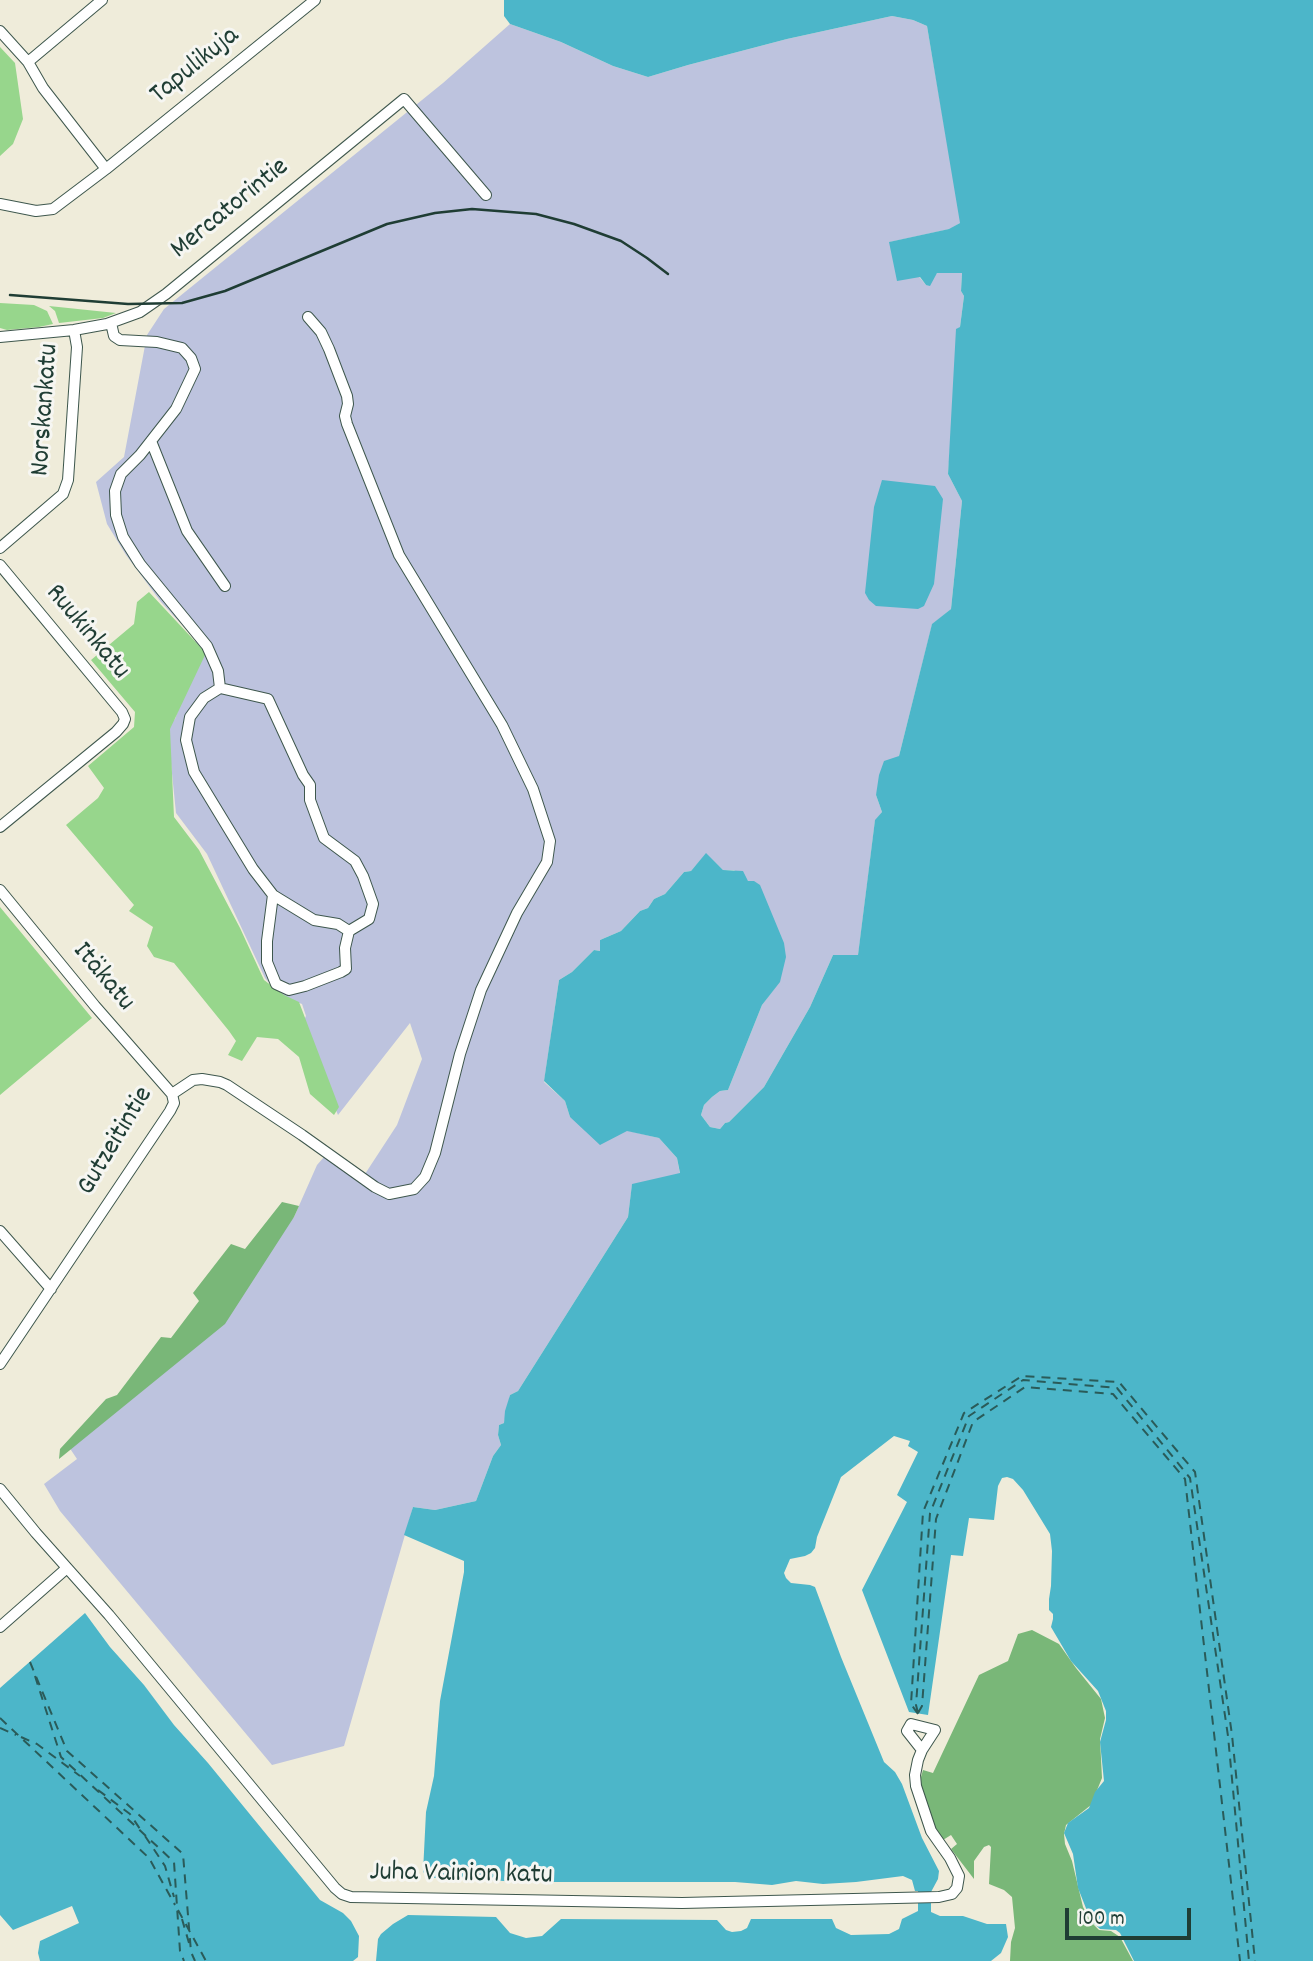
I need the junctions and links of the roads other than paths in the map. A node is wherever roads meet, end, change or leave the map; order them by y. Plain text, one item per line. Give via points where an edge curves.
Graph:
1 (102, 0) edge
2 (316, 0) edge
3 (0, 31) edge
4 (27, 62) junction
5 (106, 169) junction
6 (486, 195) dead end
7 (0, 204) edge
8 (308, 317) dead end
9 (111, 323) junction
10 (74, 330) junction
11 (0, 337) edge
12 (151, 441) junction
13 (0, 548) edge
14 (0, 565) edge
15 (225, 586) dead end
16 (220, 688) junction
17 (0, 827) edge
18 (0, 890) edge
19 (273, 895) junction
20 (349, 931) junction
21 (172, 1094) junction
22 (0, 1231) edge
23 (51, 1289) junction
24 (0, 1364) edge
25 (0, 1489) edge
26 (67, 1568) junction
27 (0, 1628) edge
28 (922, 1750) dead end

1 - 4 street
2 - 5 street, Tapulikuja
3 - 4 street
4 - 5 street
5 - 7 street, Tapulikuja via 53,209 36,211
6 - 9 street, Mercatorintie via 404,99 159,299
8 - 21 street, Gutzeitintie via 329,349 348,404 347,424 399,555 502,725 533,789 550,841 547,862 481,989 435,1153 414,1189 389,1194 375,1187 227,1085 193,1080
9 - 10 street, Mercatorintie
9 - 12 street via 120,340 182,348 195,369 176,409
10 - 11 street, Mercatorintie
10 - 13 street, Norskankatu via 66,487
12 - 15 street via 187,531
12 - 16 street via 121,474 115,491 116,515 140,564 207,646
14 - 17 street, Ruukinkatu via 125,719 116,732
16 - 19 street via 204,698 190,717 186,740 194,772
16 - 20 street via 268,699 310,785 310,800 324,838 355,861 363,876 373,904 369,919
18 - 21 street, Itäkatu
19 - 20 street via 314,920
19 - 20 street via 267,962 276,984 289,990 346,969
21 - 23 street, Gutzeitintie via 170,1111
22 - 23 street
23 - 24 street, Gutzeitintie
25 - 26 street, Juha Vainion katu
26 - 27 street
26 - 28 street, Juha Vainion katu via 335,1888 363,1899 682,1902 939,1898 952,1894 959,1875 930,1831 916,1786

